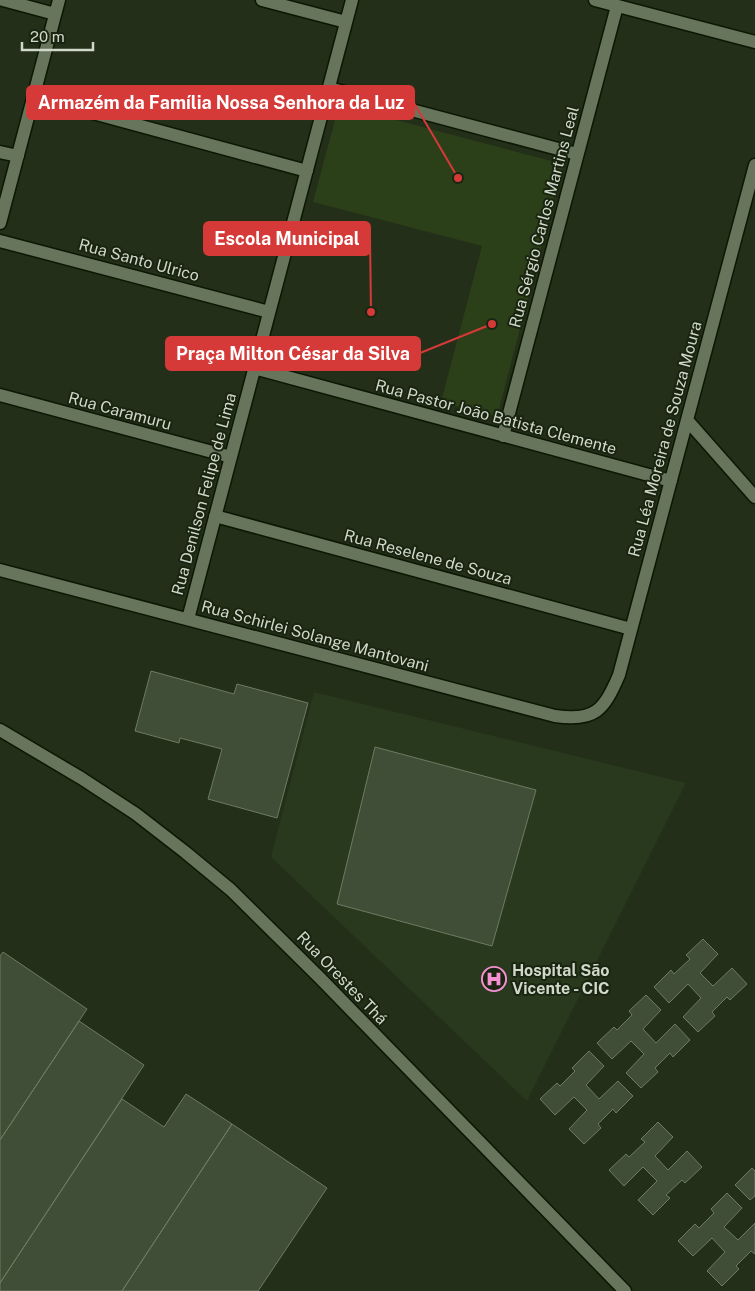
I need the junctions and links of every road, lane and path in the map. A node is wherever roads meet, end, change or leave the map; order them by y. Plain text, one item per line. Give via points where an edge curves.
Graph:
1 (3, 0) edge
2 (59, 0) edge
3 (262, 0) edge
4 (352, 0) edge
5 (595, 0) edge
6 (617, 6) junction
7 (55, 14) junction
8 (346, 22) junction
9 (755, 42) edge
10 (329, 88) junction
11 (34, 97) junction
12 (0, 152) edge
13 (578, 154) junction
14 (18, 156) junction
15 (755, 165) edge
16 (307, 171) junction
17 (0, 223) edge
18 (0, 241) edge
19 (269, 312) junction
20 (254, 368) junction
21 (0, 395) edge
22 (687, 420) junction
23 (502, 436) junction
24 (231, 457) junction
25 (671, 482) junction
26 (755, 497) edge
27 (216, 516) junction
28 (0, 570) edge
29 (188, 619) junction
30 (631, 629) junction
31 (594, 714) joint
32 (0, 730) edge
33 (625, 1291) edge

1 - 7 street
2 - 7 street
3 - 8 street
4 - 8 street, Rua Denilson Felipe de Lima
5 - 6 street
6 - 9 street
6 - 13 street, Rua Sérgio Carlos Martins Leal
7 - 11 street
8 - 10 street, Rua Denilson Felipe de Lima
10 - 13 street
10 - 16 street, Rua Denilson Felipe de Lima
11 - 14 street
11 - 16 street
12 - 14 street
13 - 23 street, Rua Sérgio Carlos Martins Leal
14 - 17 street
15 - 22 street, Rua Léa Moreira de Souza Moura
16 - 19 street, Rua Denilson Felipe de Lima
18 - 19 street, Rua Santo Ulrico
19 - 20 street, Rua Denilson Felipe de Lima
20 - 23 street, Rua Pastor João Batista Clemente
20 - 24 street, Rua Denilson Felipe de Lima
21 - 24 street, Rua Caramuru
22 - 25 street, Rua Léa Moreira de Souza Moura
22 - 26 street
23 - 25 street, Rua Pastor João Batista Clemente
24 - 27 street, Rua Denilson Felipe de Lima
25 - 30 street, Rua Léa Moreira de Souza Moura
27 - 29 street, Rua Denilson Felipe de Lima
27 - 30 street, Rua Reselene de Souza
28 - 29 street, Rua Schirlei Solange Mantovani
29 - 31 street, Rua Schirlei Solange Mantovani via 555,716 581,718
30 - 31 street, Rua Léa Moreira de Souza Moura via 619,675 603,706
32 - 33 street, Rua Orestes Thá via 136,814 231,890

